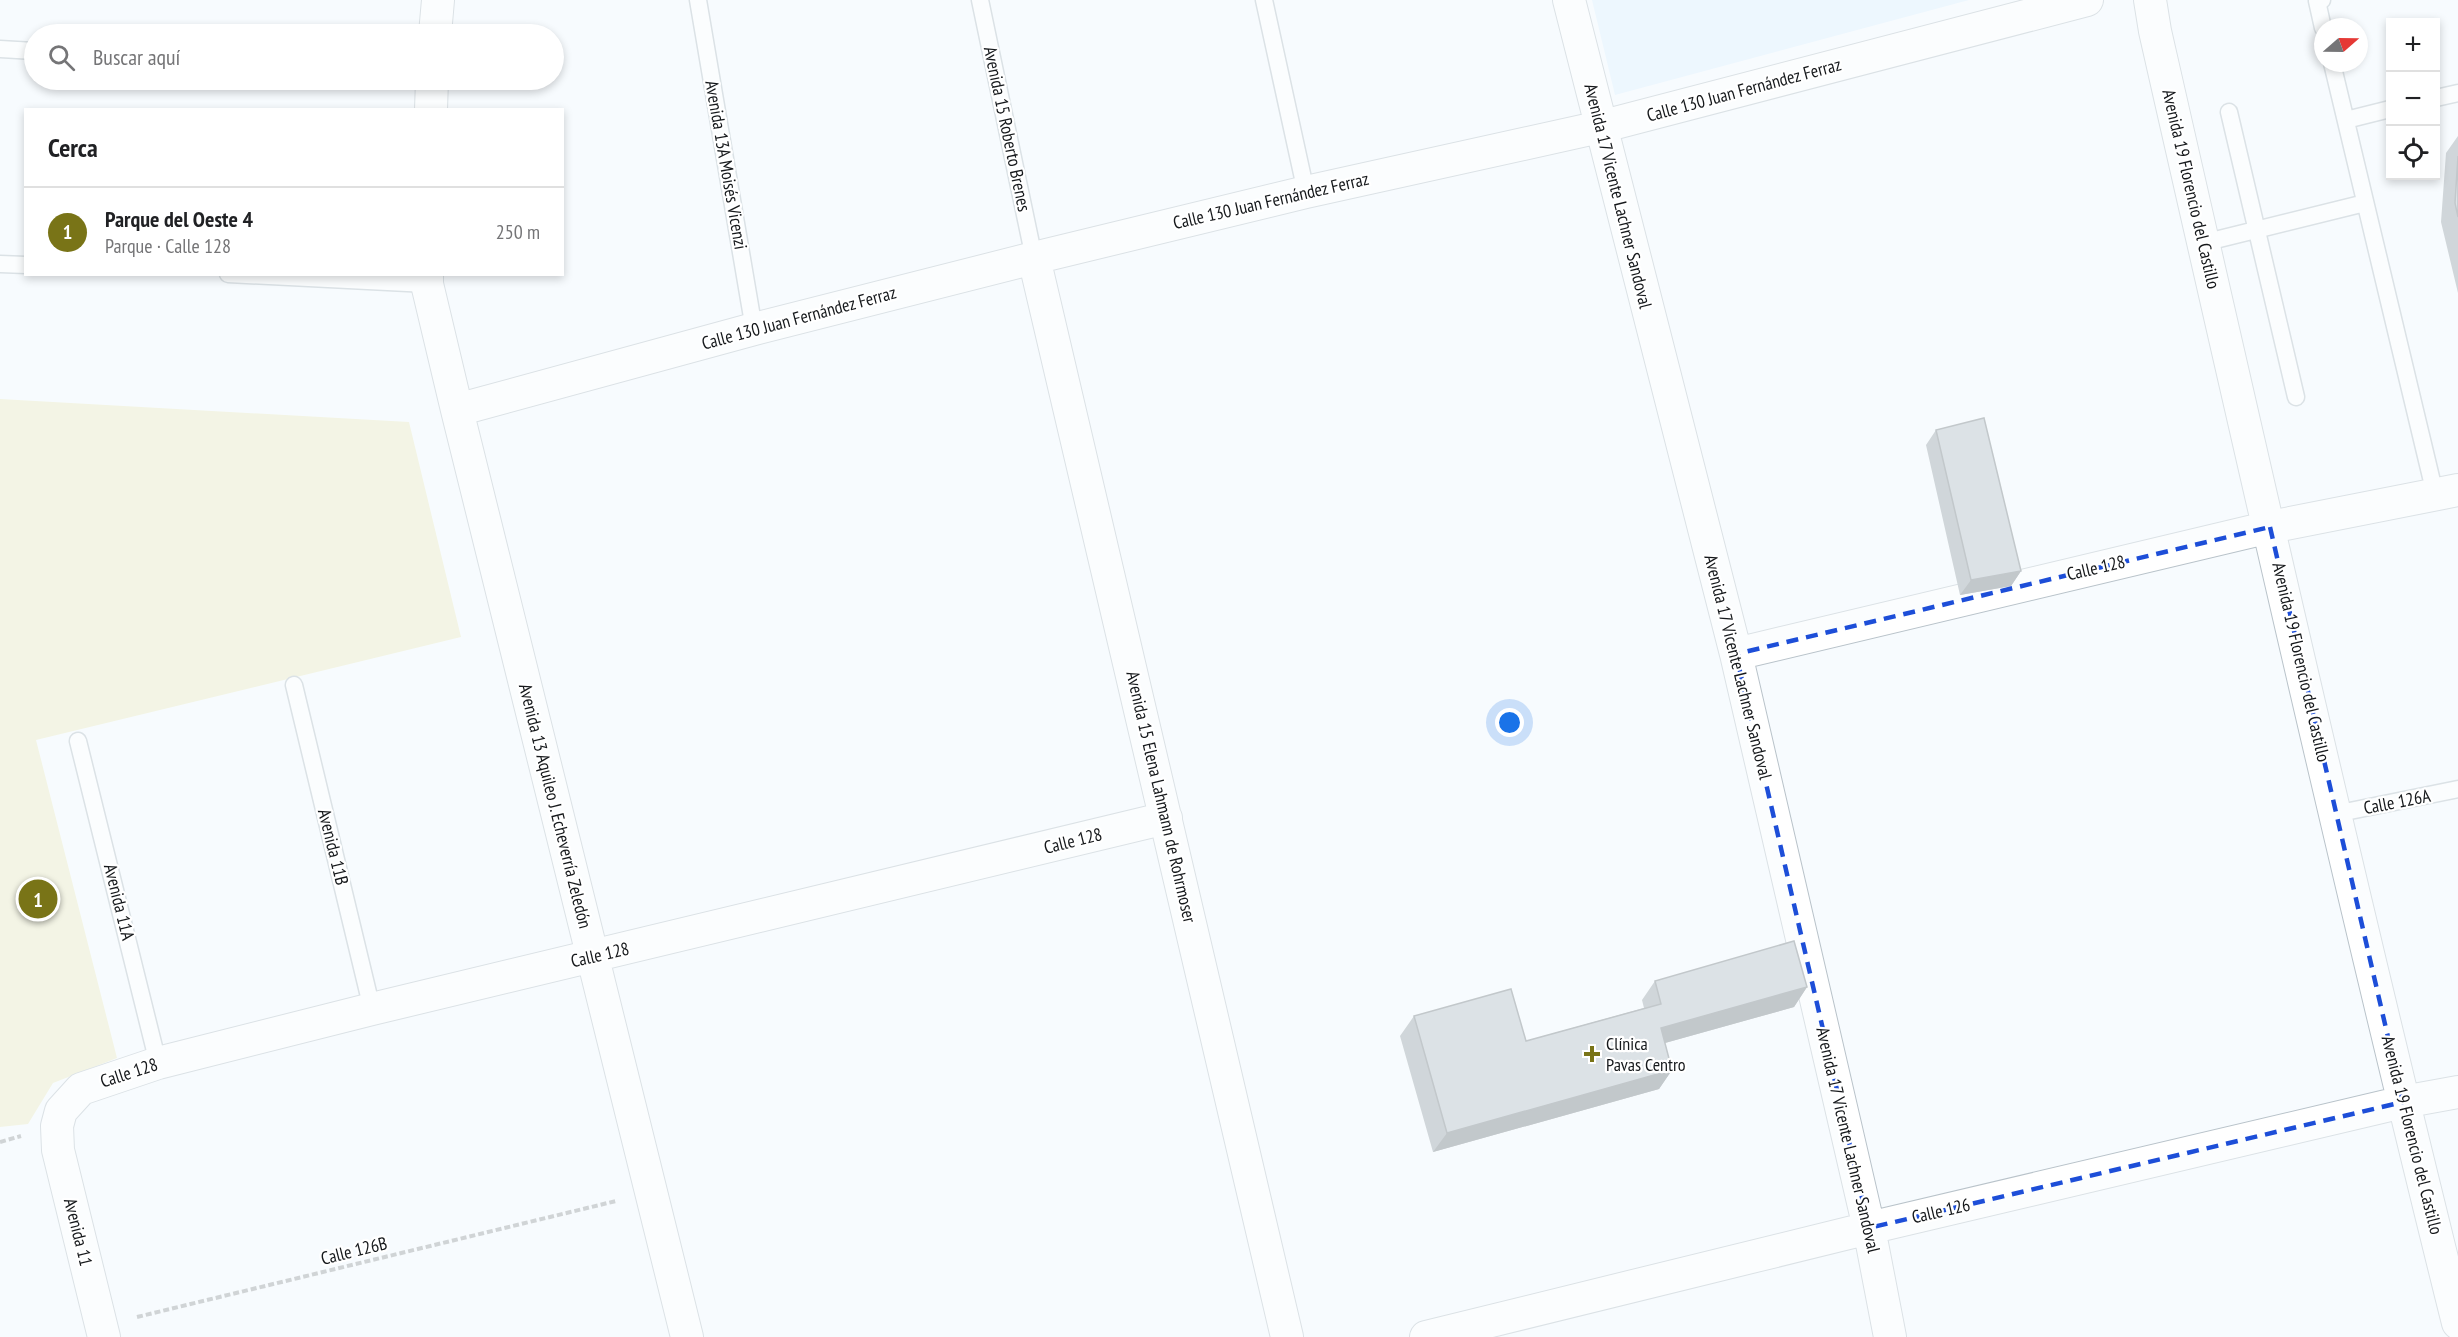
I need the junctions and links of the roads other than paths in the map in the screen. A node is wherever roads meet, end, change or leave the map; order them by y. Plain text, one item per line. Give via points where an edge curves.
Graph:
1 (438, 0) edge
2 (698, 0) edge
3 (980, 0) edge
4 (1264, 0) edge
5 (1569, 0) edge
6 (2087, 0) edge
7 (2150, 0) edge
8 (2322, 0) edge
9 (2321, 18) edge
10 (436, 24) edge
11 (0, 49) edge
12 (24, 50) edge
13 (2334, 72) edge
14 (432, 90) edge
15 (2458, 93) edge
16 (2440, 97) edge
17 (431, 108) edge
18 (2386, 110) edge
19 (2229, 112) dead end
20 (2346, 120) junction
21 (1600, 127) junction
22 (1306, 192) junction
23 (2365, 203) junction
24 (2257, 230) junction
25 (2203, 243) junction
26 (1034, 258) junction
27 (0, 264) edge
28 (24, 265) edge
29 (308, 276) edge
30 (427, 279) edge
31 (754, 329) junction
32 (2296, 397) dead end
33 (457, 410) junction
34 (2447, 492) edge
35 (2270, 527) junction
36 (1736, 654) junction
37 (294, 685) dead end
38 (78, 741) dead end
39 (2458, 789) edge
40 (2336, 814) junction
41 (1166, 818) junction
42 (593, 957) junction
43 (372, 1009) junction
44 (158, 1063) junction
45 (2458, 1092) edge
46 (2403, 1102) junction
47 (57, 1126) joint
48 (1869, 1228) junction
49 (2458, 1323) edge
50 (102, 1332) edge
51 (687, 1337) edge
52 (1287, 1337) edge
53 (1426, 1337) edge
54 (1890, 1337) edge

1 - 10 street
2 - 31 lane, Avenida 13A Moisés Vicenzi
3 - 26 lane, Avenida 15 Roberto Brenes
4 - 22 lane
5 - 21 street, Avenida 17 Vicente Lachner Sandoval
6 - 21 street, Calle 130 Juan Fernández Ferraz
7 - 25 street, Avenida 19 Florencio del Castillo
8 - 9 lane via 2317,1
11 - 12 lane
13 - 20 lane
14 - 17 street
15 - 16 lane
18 - 20 lane
19 - 24 lane
20 - 23 lane
21 - 22 street, Calle 130 Juan Fernández Ferraz
21 - 36 street, Avenida 17 Vicente Lachner Sandoval
22 - 26 street, Calle 130 Juan Fernández Ferraz
23 - 24 lane
23 - 34 lane
24 - 25 lane
24 - 32 lane
25 - 35 street, Avenida 19 Florencio del Castillo
26 - 31 street, Calle 130 Juan Fernández Ferraz
26 - 41 street, Avenida 15 Elena Lahmann de Rohrmoser
27 - 28 lane
29 - 30 lane
30 - 33 street, Avenida 13 Aquileo J. Echeverría Zeledón
31 - 33 street, Calle 130 Juan Fernández Ferraz
33 - 42 street, Avenida 13 Aquileo J. Echeverría Zeledón
34 - 35 street, Calle 128
35 - 36 street, Calle 128
35 - 40 street, Avenida 19 Florencio del Castillo
36 - 48 street, Avenida 17 Vicente Lachner Sandoval
37 - 43 lane, Avenida 11B
38 - 44 lane, Avenida 11A
39 - 40 lane, Calle 126A
40 - 46 street, Avenida 19 Florencio del Castillo
41 - 42 street, Calle 128
41 - 52 street, Avenida 15 Elena Lahmann de Rohrmoser
42 - 43 street, Calle 128
42 - 51 street, Avenida 13 Aquileo J. Echeverría Zeledón
43 - 44 street, Calle 128
44 - 47 street, Calle 128 via 81,1089 61,1111
45 - 46 street, Calle 126
46 - 48 street, Calle 126
46 - 49 street, Avenida 19 Florencio del Castillo
47 - 50 street, Avenida 11 via 58,1150
48 - 53 street, Calle 126
48 - 54 street, Avenida 17 Vicente Lachner Sandoval

